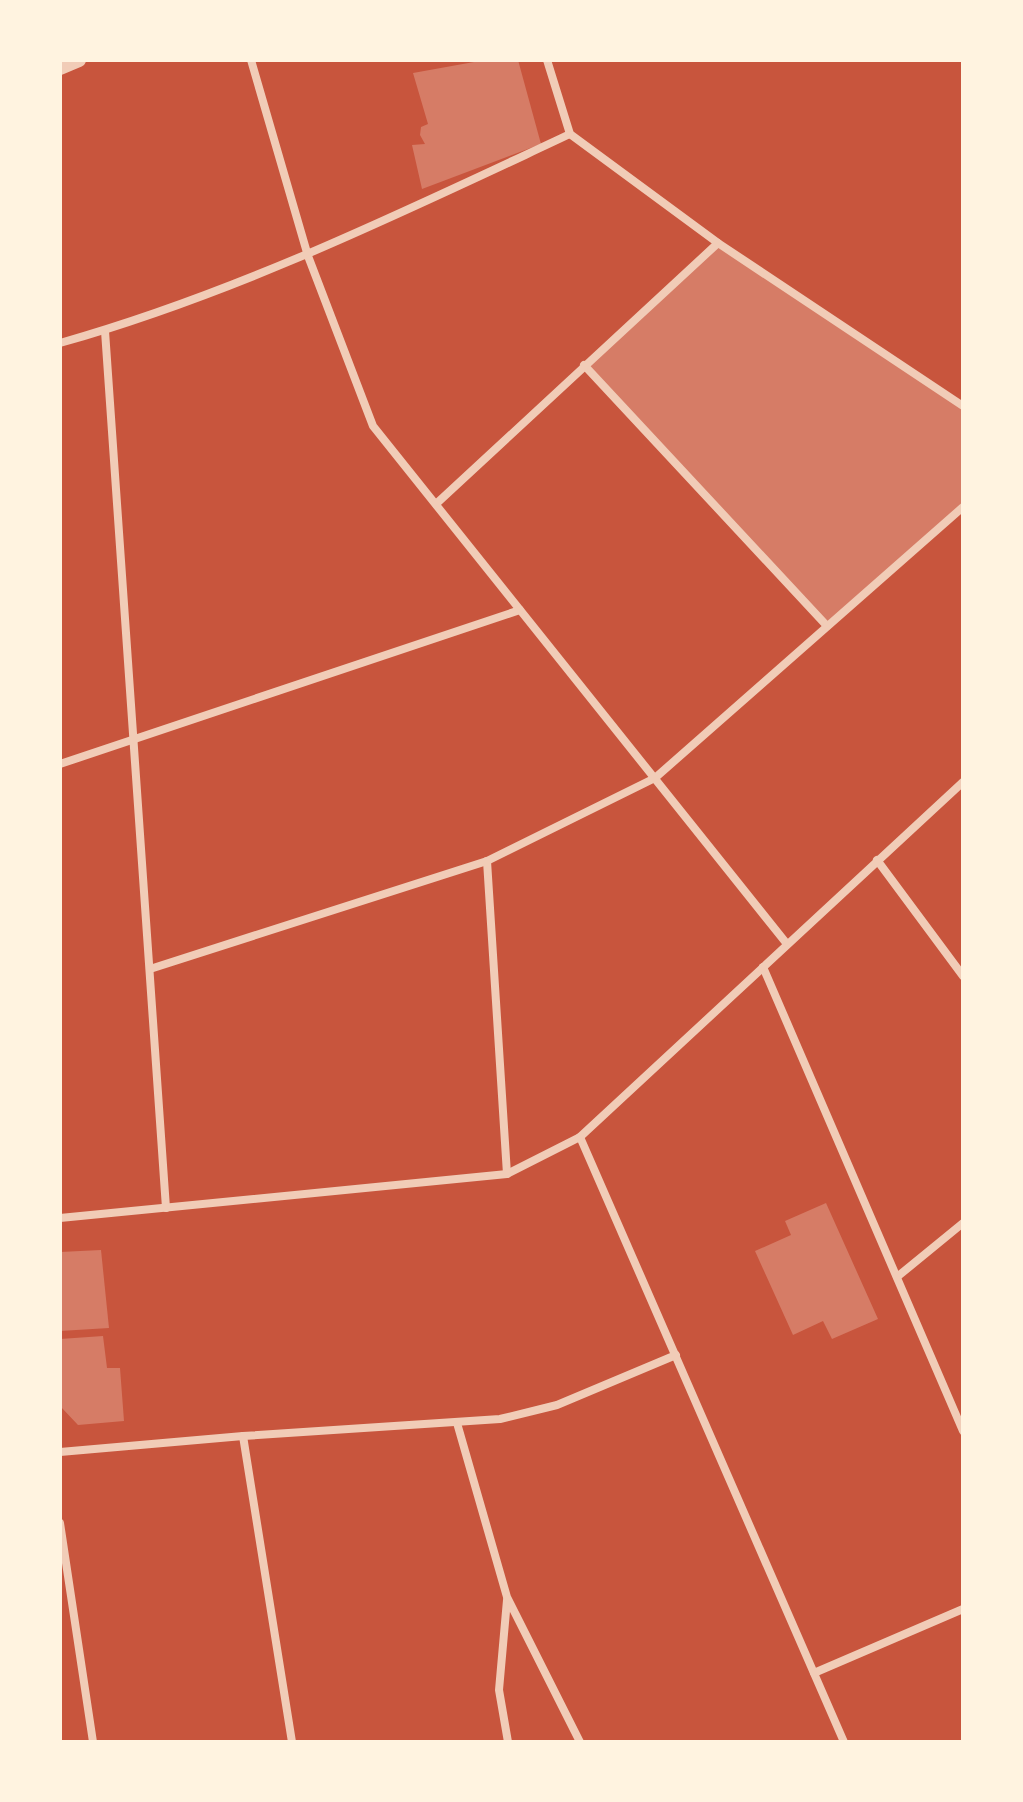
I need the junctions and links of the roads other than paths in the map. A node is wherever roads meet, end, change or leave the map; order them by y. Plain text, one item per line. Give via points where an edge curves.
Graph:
1 (251, 60) edge
2 (547, 60) edge
3 (570, 134) junction
4 (718, 243) junction
5 (308, 256) junction
6 (105, 331) junction
7 (60, 343) edge
8 (584, 365) junction
9 (963, 406) edge
10 (436, 504) junction
11 (963, 507) edge
12 (520, 610) junction
13 (827, 626) junction
14 (135, 739) junction
15 (60, 764) edge
16 (655, 778) junction
17 (963, 782) edge
18 (877, 860) junction
19 (487, 861) junction
20 (787, 944) junction
21 (763, 967) junction
22 (150, 969) junction
23 (963, 976) edge
24 (580, 1137) junction
25 (507, 1174) junction
26 (166, 1208) junction
27 (60, 1218) edge
28 (963, 1223) edge
29 (897, 1277) junction
30 (676, 1355) junction
31 (457, 1423) junction
32 (963, 1431) edge
33 (243, 1436) junction
34 (60, 1452) edge
35 (60, 1523) edge
36 (507, 1597) junction
37 (963, 1609) edge
38 (814, 1673) junction
39 (93, 1742) edge
40 (292, 1742) edge
41 (508, 1742) edge
42 (580, 1742) edge
43 (844, 1742) edge

1 - 5 street
2 - 3 street
3 - 4 street
3 - 5 street
4 - 8 street
4 - 9 street
5 - 6 street
5 - 10 street via 373,426
6 - 7 street
6 - 14 street
8 - 10 street
8 - 13 street
10 - 12 street
11 - 13 street
12 - 14 street
12 - 16 street
13 - 16 street
14 - 15 street
14 - 22 street
16 - 19 street
16 - 20 street
17 - 18 street
18 - 20 street
18 - 23 street
19 - 22 street
19 - 25 street
20 - 21 street
21 - 24 street
21 - 29 street
22 - 26 street
24 - 25 street
24 - 30 street
25 - 26 street
26 - 27 street
28 - 29 street
29 - 32 street
30 - 31 street via 557,1405
30 - 38 street
31 - 33 street
31 - 36 street
33 - 34 street
33 - 40 street
35 - 39 street
36 - 41 street via 499,1690
36 - 42 street
37 - 38 street
38 - 43 street

